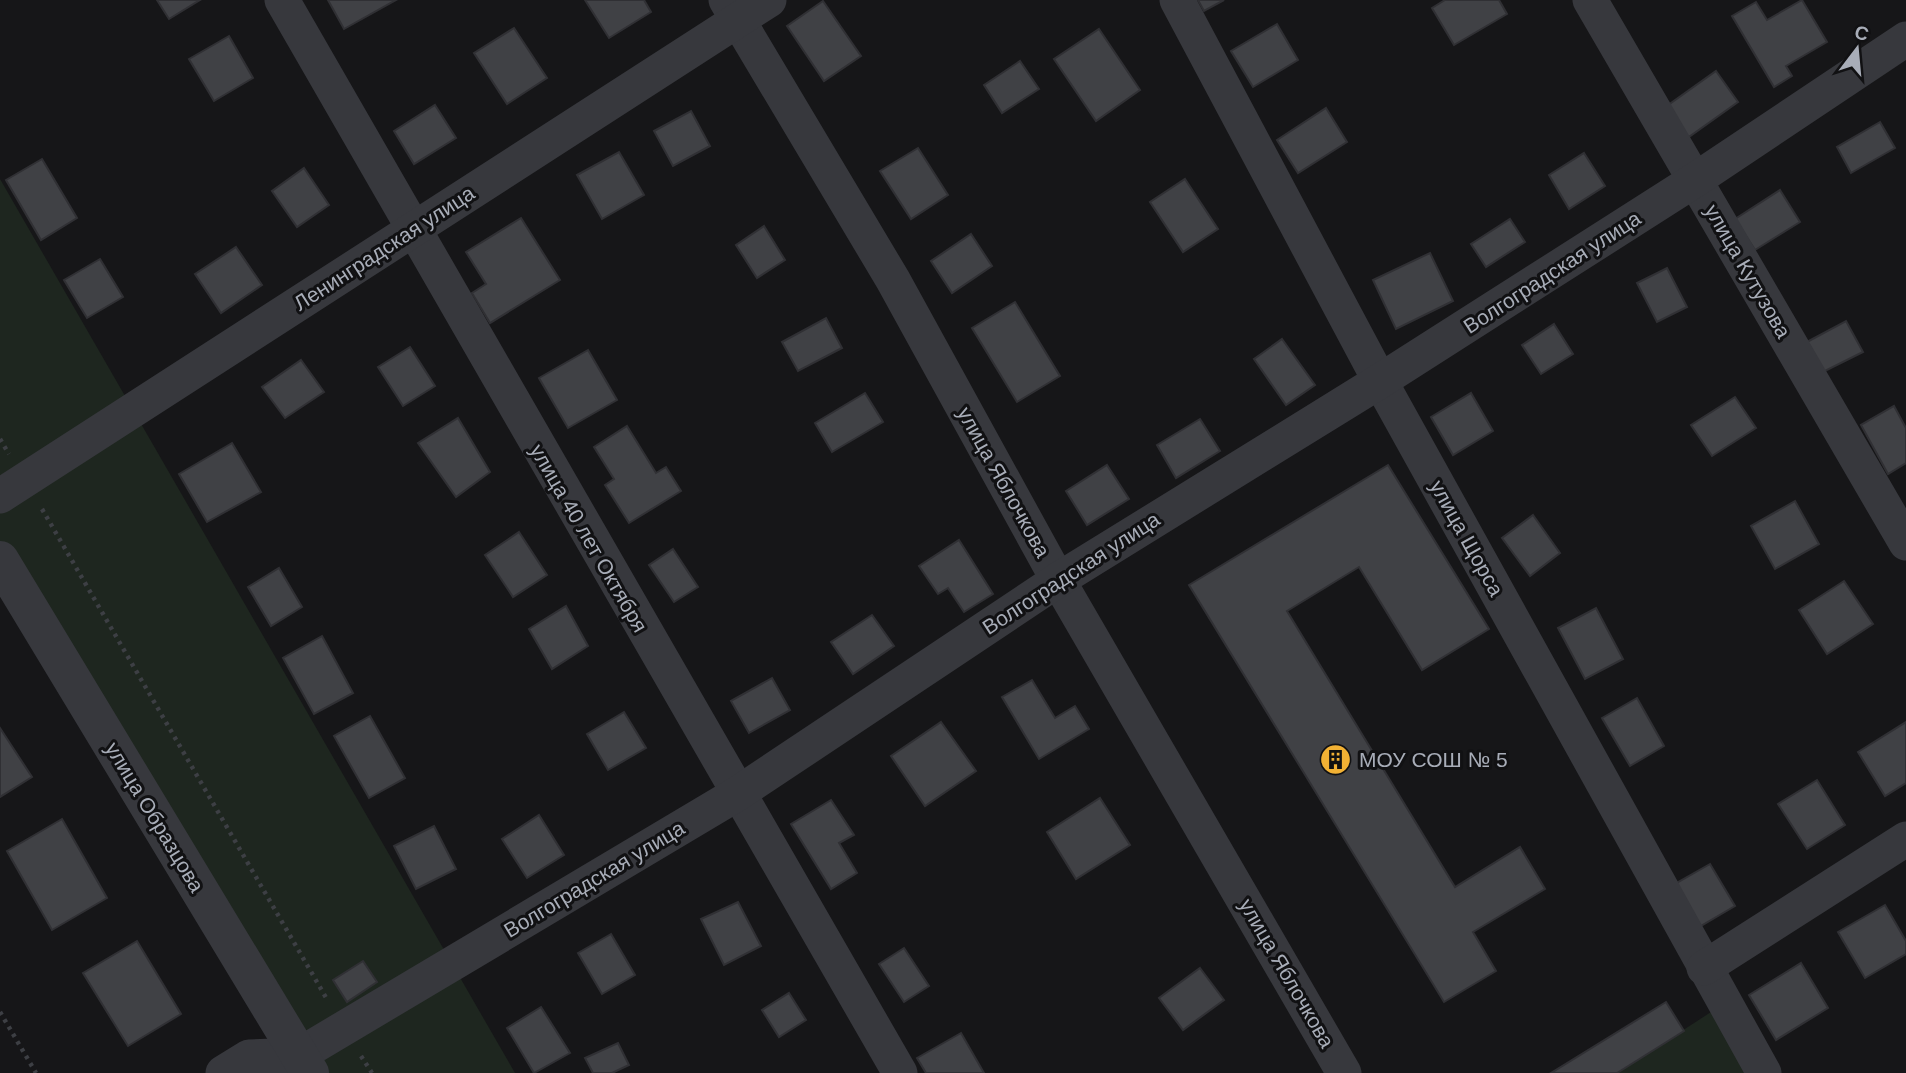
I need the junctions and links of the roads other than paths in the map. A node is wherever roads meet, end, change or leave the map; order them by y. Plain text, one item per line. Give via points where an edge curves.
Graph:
1 (282, 0) edge
2 (769, 0) edge
3 (1177, 0) edge
4 (1590, 0) edge
5 (732, 11) edge
6 (1906, 39) edge
7 (1695, 180) junction
8 (411, 229) junction
9 (1380, 381) junction
10 (13, 488) edge
11 (1906, 543) edge
12 (0, 560) edge
13 (1058, 579) junction
14 (737, 794) junction
15 (1906, 839) edge
16 (1704, 968) junction
17 (304, 1064) edge
18 (223, 1073) edge
19 (900, 1073) edge
20 (1345, 1073) edge
21 (1764, 1073) edge

1 - 8 street, улица 40 лет Октября
2 - 5 street, Ленинградская улица
3 - 9 street, улица Щорса
4 - 7 street, улица Кутузова
5 - 8 street, Ленинградская улица
5 - 13 street, улица Яблочкова via 893,280
6 - 7 street, Волгоградская улица
7 - 9 street, Волгоградская улица
7 - 11 street, улица Кутузова
8 - 10 street, Ленинградская улица
8 - 14 street, улица 40 лет Октября
9 - 13 street, Волгоградская улица
9 - 16 street, улица Щорса
12 - 17 street, улица Образцова
13 - 14 street, Волгоградская улица
13 - 20 street, улица Яблочкова
14 - 17 street, Волгоградская улица via 344,1028
14 - 19 street, улица 40 лет Октября
15 - 16 street
16 - 21 street, улица Щорса
17 - 18 street, Волгоградская улица via 249,1057

